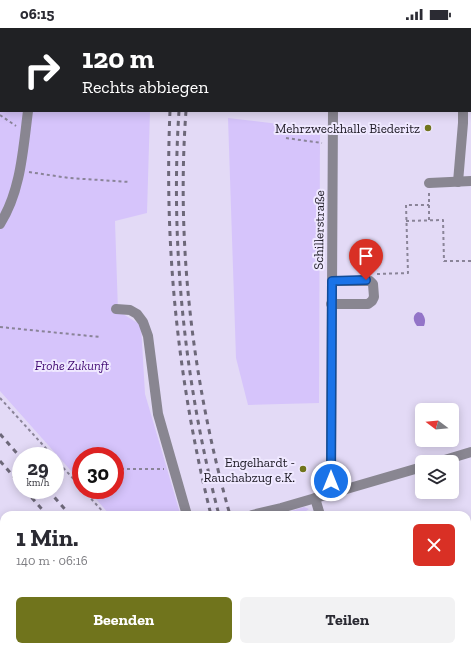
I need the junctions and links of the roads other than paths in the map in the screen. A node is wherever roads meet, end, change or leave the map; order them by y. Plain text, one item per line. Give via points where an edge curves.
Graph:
1 (28, 112) edge
2 (333, 112) edge
3 (463, 112) edge
4 (471, 181) edge
5 (458, 182) junction
6 (429, 183) road end
7 (0, 224) edge
8 (332, 281) junction
9 (332, 304) junction
10 (116, 309) dead end
11 (471, 452) edge
12 (459, 456) edge
13 (415, 469) edge
14 (333, 493) junction
15 (315, 498) junction
16 (186, 511) edge
17 (269, 511) edge
18 (319, 511) edge

1 - 7 street via 20,171 8,211
2 - 8 street, Schillerstraße
3 - 5 street
4 - 5 street
5 - 6 street
8 - 9 street, Schillerstraße
8 - 9 street via 370,281 373,284 374,297 368,304
9 - 14 street, Schillerstraße
10 - 16 street via 130,310 137,314 148,336 158,414
11 - 12 street
13 - 14 street
14 - 15 street
15 - 17 street
15 - 18 street

